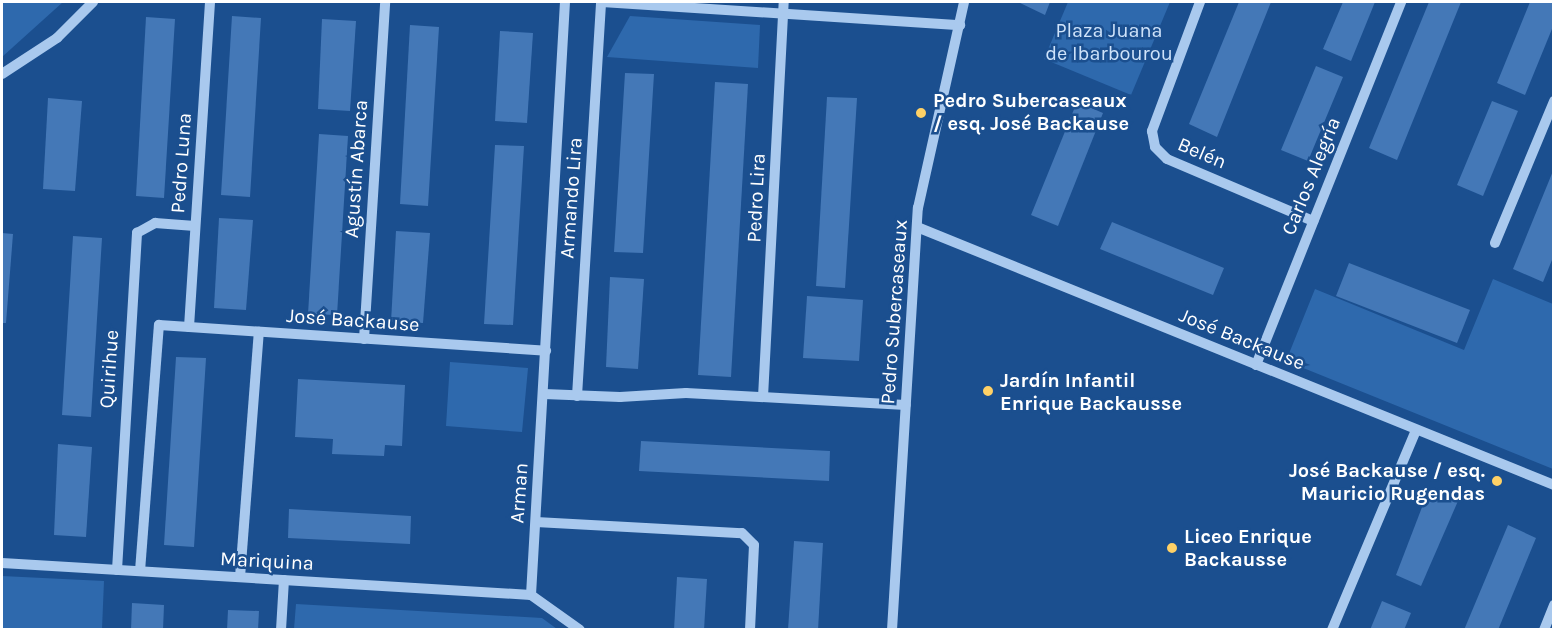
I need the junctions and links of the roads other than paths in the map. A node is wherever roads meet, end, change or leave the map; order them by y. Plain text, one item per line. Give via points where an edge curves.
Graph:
1 (93, 2) edge
2 (210, 2) edge
3 (385, 2) edge
4 (565, 2) edge
5 (602, 2) edge
6 (784, 2) edge
7 (964, 2) edge
8 (1200, 2) edge
9 (1401, 2) edge
10 (784, 13) junction
11 (960, 25) junction
12 (2, 74) edge
13 (1554, 101) edge
14 (1313, 220) junction
15 (195, 226) junction
16 (917, 227) junction
17 (1495, 243) dead end
18 (189, 327) junction
19 (259, 332) junction
20 (363, 339) junction
21 (546, 351) junction
22 (1256, 364) junction
23 (544, 394) junction
24 (577, 396) junction
25 (764, 397) junction
26 (906, 405) junction
27 (1416, 430) junction
28 (1554, 485) edge
29 (536, 522) junction
30 (2, 563) edge
31 (117, 570) junction
32 (140, 571) junction
33 (240, 578) junction
34 (284, 580) junction
35 (531, 595) junction
36 (1554, 605) edge
37 (281, 630) edge
38 (580, 630) edge
39 (750, 630) edge
40 (892, 630) edge
41 (1332, 630) edge
42 (1544, 630) edge

1 - 12 street via 57,38
2 - 15 street, Pedro Luna
3 - 20 street, Agustín Abarca
4 - 21 street, Armando Lira
5 - 10 street
5 - 24 street, Armando Lira
6 - 10 street, Pedro Lira
7 - 11 street, Pedro Subercaseaux
8 - 14 street, Belén via 1152,131 1155,147 1167,159
9 - 14 street, Carlos Alegría
10 - 11 street
10 - 25 street, Pedro Lira
11 - 16 street, Pedro Subercaseaux via 921,187
13 - 17 street
14 - 22 street, Carlos Alegría
15 - 18 street, Pedro Luna
15 - 31 street, Quirihue via 154,223 137,233
16 - 22 street, José Backause
16 - 26 street, Pedro Subercaseaux
18 - 19 street, José Backause
18 - 32 street, José Backause via 159,325
19 - 20 street, José Backause
19 - 33 street
20 - 21 street, José Backause
21 - 23 street, Armando Lira
22 - 27 street, José Backause
23 - 24 street
23 - 29 street, Arman
24 - 25 street via 686,393
25 - 26 street
26 - 40 street, Pedro Subercaseaux
27 - 28 street, José Backause
27 - 41 street
29 - 35 street, Arman
29 - 39 street via 742,533 753,544 754,553
30 - 31 street, Mariquina
31 - 32 street, Mariquina
32 - 33 street, Mariquina
33 - 34 street, Mariquina
34 - 35 street, Mariquina
34 - 37 street
35 - 38 street
36 - 42 street

